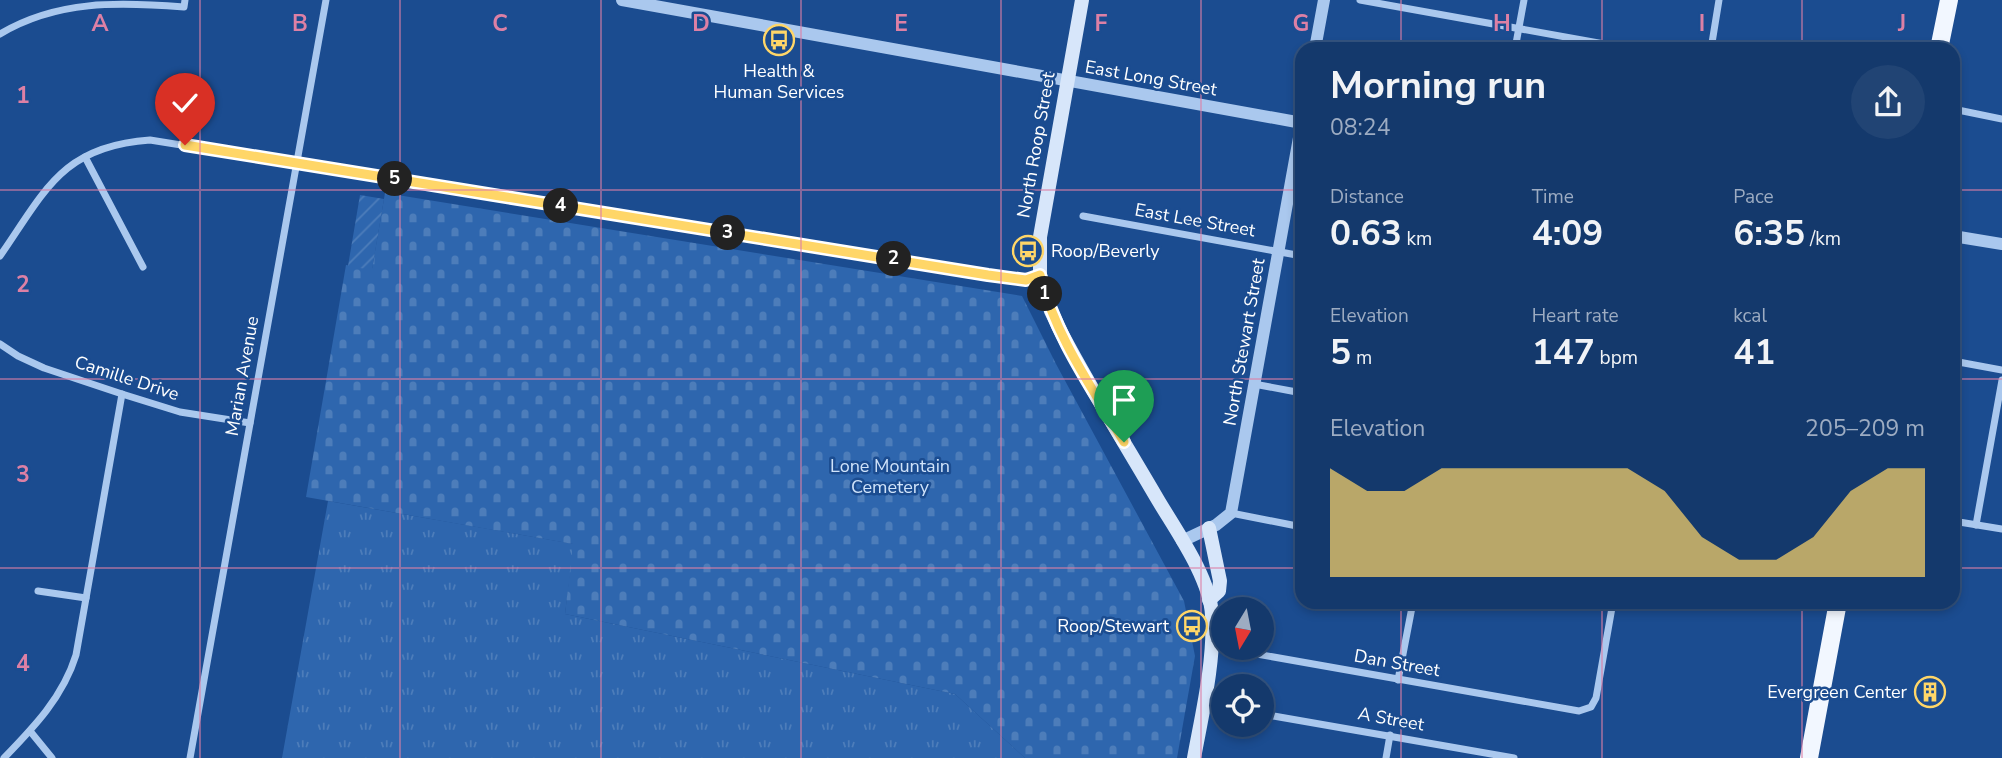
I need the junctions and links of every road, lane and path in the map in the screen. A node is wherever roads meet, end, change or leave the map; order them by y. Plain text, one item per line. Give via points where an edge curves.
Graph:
1 (186, 0) edge
2 (326, 0) edge
3 (622, 0) edge
4 (1082, 0) edge
5 (1324, 0) edge
6 (1360, 0) edge
7 (1524, 0) edge
8 (1719, 0) edge
9 (1949, 0) edge
10 (1519, 28) junction
11 (0, 34) edge
12 (1316, 42) edge
13 (1516, 42) edge
14 (1594, 42) edge
15 (1712, 42) edge
16 (1940, 42) edge
17 (1067, 81) junction
18 (1960, 110) edge
19 (2002, 119) edge
20 (1295, 121) edge
21 (85, 157) junction
22 (1295, 160) edge
23 (296, 162) junction
24 (1083, 216) dead end
25 (1960, 237) edge
26 (2002, 244) edge
27 (1278, 251) junction
28 (1295, 255) edge
29 (0, 256) edge
30 (143, 267) dead end
31 (1040, 275) junction
32 (0, 344) edge
33 (1960, 362) edge
34 (2002, 370) edge
35 (2002, 380) edge
36 (1254, 384) junction
37 (1295, 392) edge
38 (122, 394) junction
39 (250, 423) junction
40 (1231, 513) junction
41 (1960, 522) edge
42 (1976, 524) junction
43 (1295, 526) edge
44 (1209, 528) junction
45 (2002, 529) edge
46 (1182, 541) junction
47 (38, 591) dead end
48 (86, 598) junction
49 (1209, 600) junction
50 (1412, 609) edge
51 (1612, 609) edge
52 (1837, 609) edge
53 (1210, 646) junction
54 (1398, 680) junction
55 (1274, 715) edge
56 (30, 731) junction
57 (1390, 735) junction
58 (4, 758) edge
59 (52, 758) edge
60 (190, 758) edge
61 (1194, 758) edge
62 (1386, 758) edge
63 (1514, 758) edge
64 (1809, 758) edge

1 - 11 street via 184,7 64,4 14,23
2 - 23 street, Marian Avenue
3 - 17 street, East Long Street
4 - 17 main road, North Roop Street
5 - 12 street
6 - 10 street
7 - 10 street
8 - 15 street
9 - 16 main road
10 - 13 street
10 - 14 street
17 - 20 street, East Long Street
17 - 31 main road, North Roop Street via 1043,210
18 - 19 street
21 - 23 street via 107,146 150,140
21 - 29 street via 62,170
21 - 30 street
22 - 27 street, North Stewart Street
23 - 31 street via 988,275 1026,280
23 - 39 street, Marian Avenue
24 - 27 street, East Lee Street
25 - 26 street
27 - 28 street, East Lee Street
27 - 36 street, North Stewart Street
31 - 46 main road, North Roop Street via 1051,311 1079,365
32 - 38 street, Camille Drive via 44,368
33 - 34 street
35 - 42 street
36 - 37 street
36 - 40 street, North Stewart Street
38 - 39 street, Camille Drive via 180,412
38 - 48 street
39 - 60 street, Marian Avenue
40 - 43 street
40 - 44 street
41 - 42 street
42 - 45 street
44 - 46 street
44 - 49 main road via 1220,581 1219,591
46 - 49 main road, North Roop Street
47 - 48 street
48 - 56 street via 71,672
49 - 53 main road, North Roop Street
50 - 54 street
51 - 54 street, Dan Street via 1596,698 1591,707 1579,711
52 - 64 main road
53 - 54 street, Dan Street
53 - 61 main road, North Roop Street
55 - 57 street, A Street
56 - 58 street
56 - 59 street
57 - 62 street
57 - 63 street, A Street

